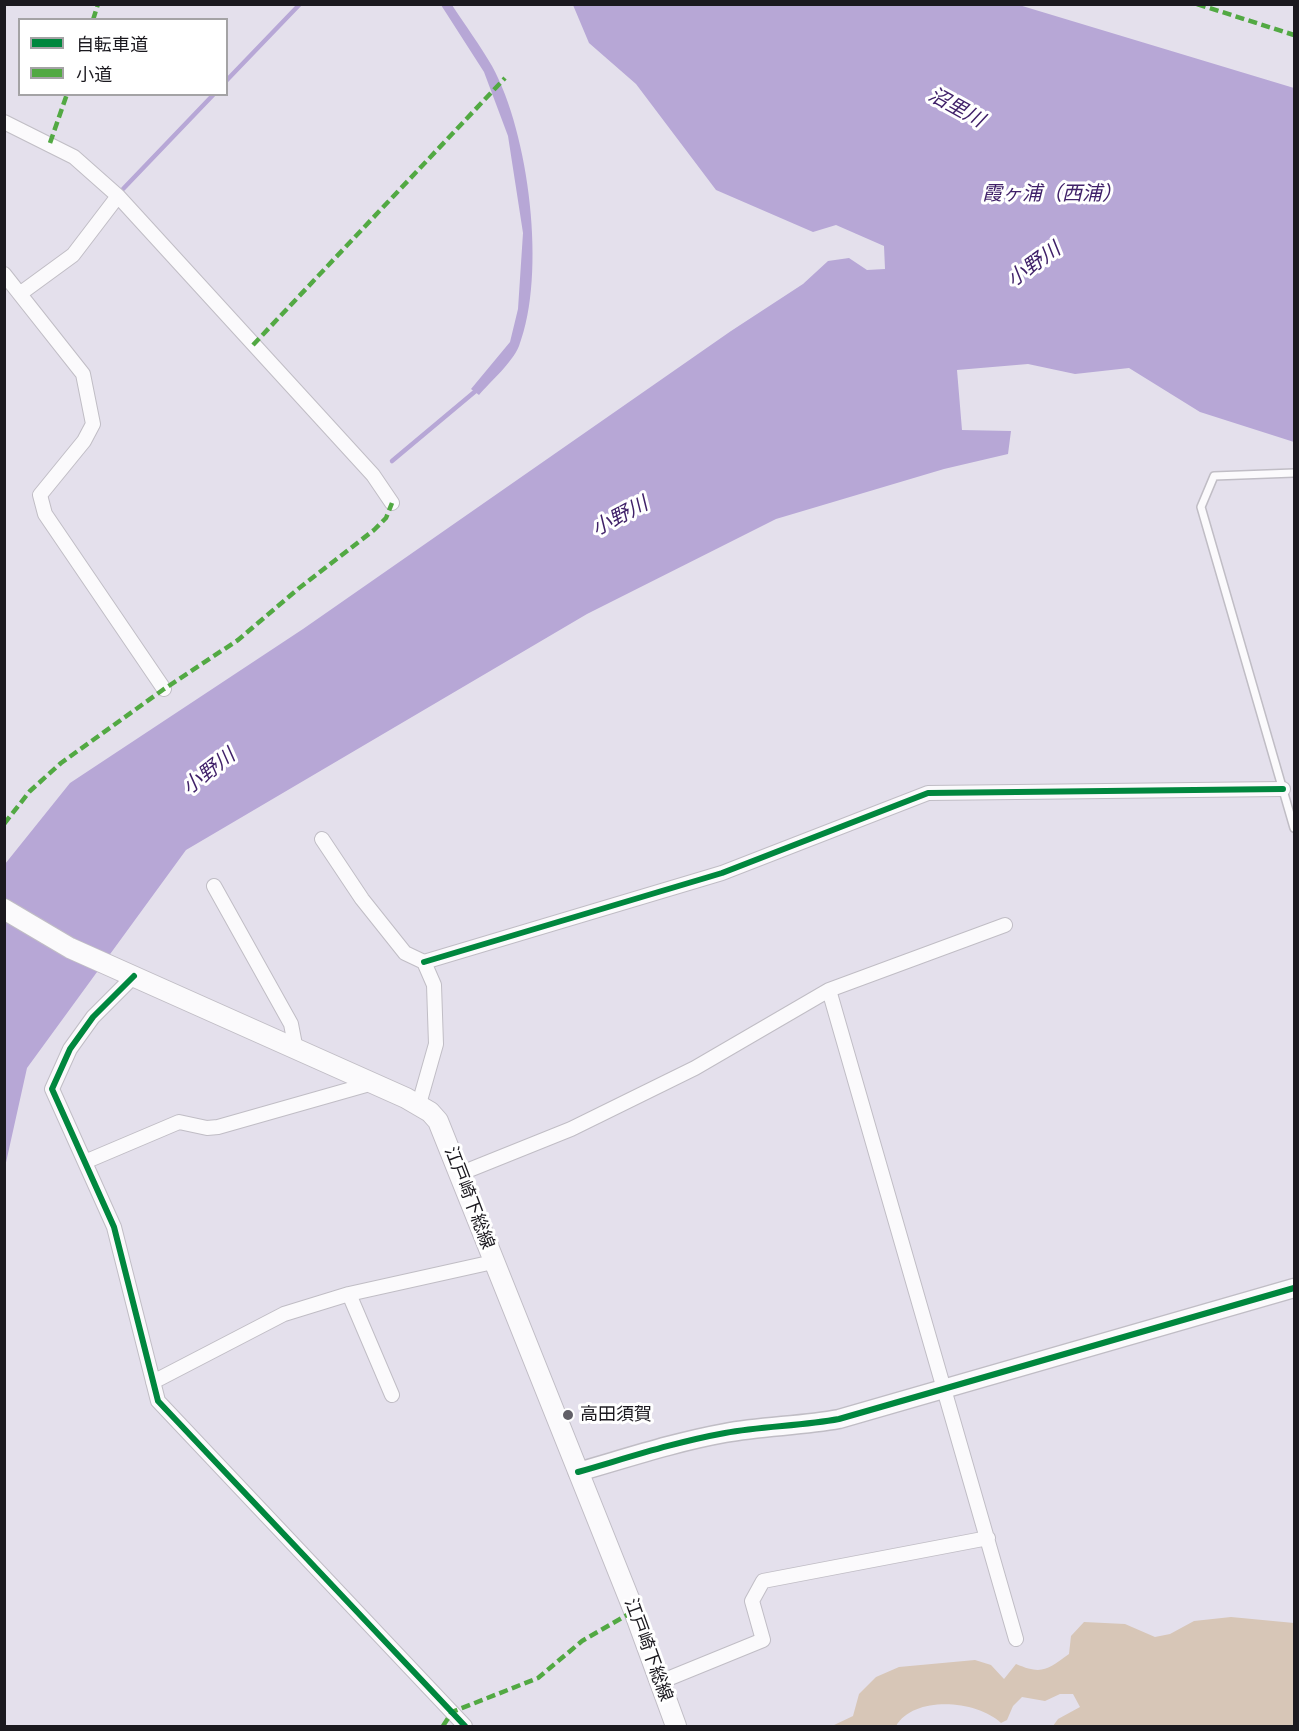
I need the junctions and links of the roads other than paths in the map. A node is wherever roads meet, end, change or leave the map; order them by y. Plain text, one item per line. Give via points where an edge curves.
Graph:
1 (4, 122) edge
2 (118, 196) junction
3 (4, 274) edge
4 (21, 292) junction
5 (1294, 473) edge
6 (392, 503) dead end
7 (164, 688) dead end
8 (1283, 789) junction
9 (1294, 828) edge
10 (322, 839) dead end
11 (214, 886) dead end
12 (4, 909) edge
13 (1005, 925) dead end
14 (424, 962) junction
15 (129, 974) junction
16 (829, 990) junction
17 (296, 1050) junction
18 (373, 1083) junction
19 (419, 1104) junction
20 (87, 1161) junction
21 (459, 1174) junction
22 (493, 1262) junction
23 (1294, 1288) edge
24 (349, 1294) junction
25 (153, 1382) junction
26 (944, 1388) junction
27 (392, 1395) dead end
28 (578, 1472) junction
29 (988, 1538) junction
30 (1016, 1639) dead end
31 (660, 1682) junction
32 (465, 1726) edge
33 (676, 1726) edge

1 - 2 street via 75,158
2 - 4 street via 73,255
2 - 6 street via 373,475
3 - 4 street
4 - 7 street via 83,374 93,423 84,441 40,495 45,514
5 - 8 lane via 1214,476 1201,507
8 - 9 lane
8 - 14 street via 928,792 722,873
10 - 14 street via 405,953
11 - 17 street via 291,1024
12 - 15 main road, 江戸崎下総線 via 48,937
13 - 16 street
14 - 19 street via 434,985 436,1044
15 - 17 main road, 江戸崎下総線
15 - 20 street via 70,1049 52,1089
16 - 21 street via 695,1068 571,1129
16 - 26 street
17 - 18 main road, 江戸崎下総線
18 - 19 main road, 江戸崎下総線
18 - 20 street via 219,1127 178,1122
19 - 21 main road, 江戸崎下総線 via 438,1121
20 - 25 street via 114,1227
21 - 22 main road, 江戸崎下総線
22 - 24 street
22 - 28 main road, 江戸崎下総線
23 - 26 street
24 - 25 street via 284,1314
24 - 27 street
25 - 32 street via 158,1401
26 - 28 street via 839,1419 728,1432
26 - 29 street
28 - 31 main road, 江戸崎下総線
29 - 30 street
29 - 31 street via 763,1581 752,1601 763,1640
31 - 33 main road, 江戸崎下総線

